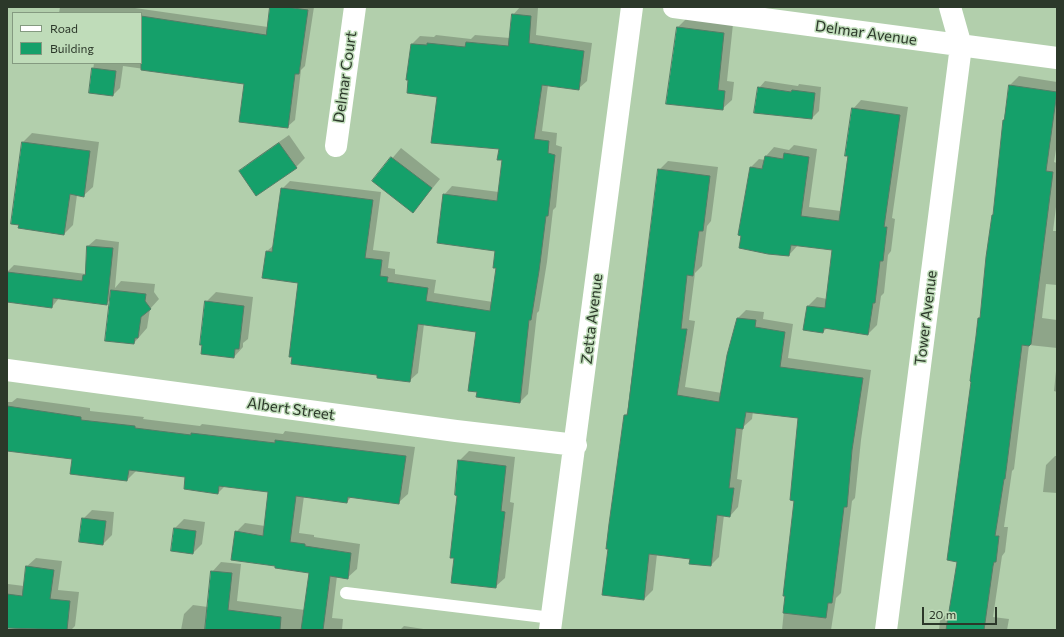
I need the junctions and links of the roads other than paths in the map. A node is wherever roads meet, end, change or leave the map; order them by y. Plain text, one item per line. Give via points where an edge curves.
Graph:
1 (355, 7) edge
2 (632, 7) edge
3 (674, 7) edge
4 (950, 7) edge
5 (961, 46) junction
6 (1057, 58) edge
7 (336, 146) dead end
8 (7, 370) edge
9 (576, 445) junction
10 (346, 593) dead end
11 (551, 624) edge
12 (886, 630) edge

1 - 7 street, Delmar Court
2 - 9 street, Zetta Avenue
3 - 5 street, Delmar Avenue
4 - 5 street, Tower Avenue
5 - 6 street, Delmar Avenue
5 - 12 street, Tower Avenue
8 - 9 street, Albert Street
9 - 11 street, Zetta Avenue
10 - 11 lane

